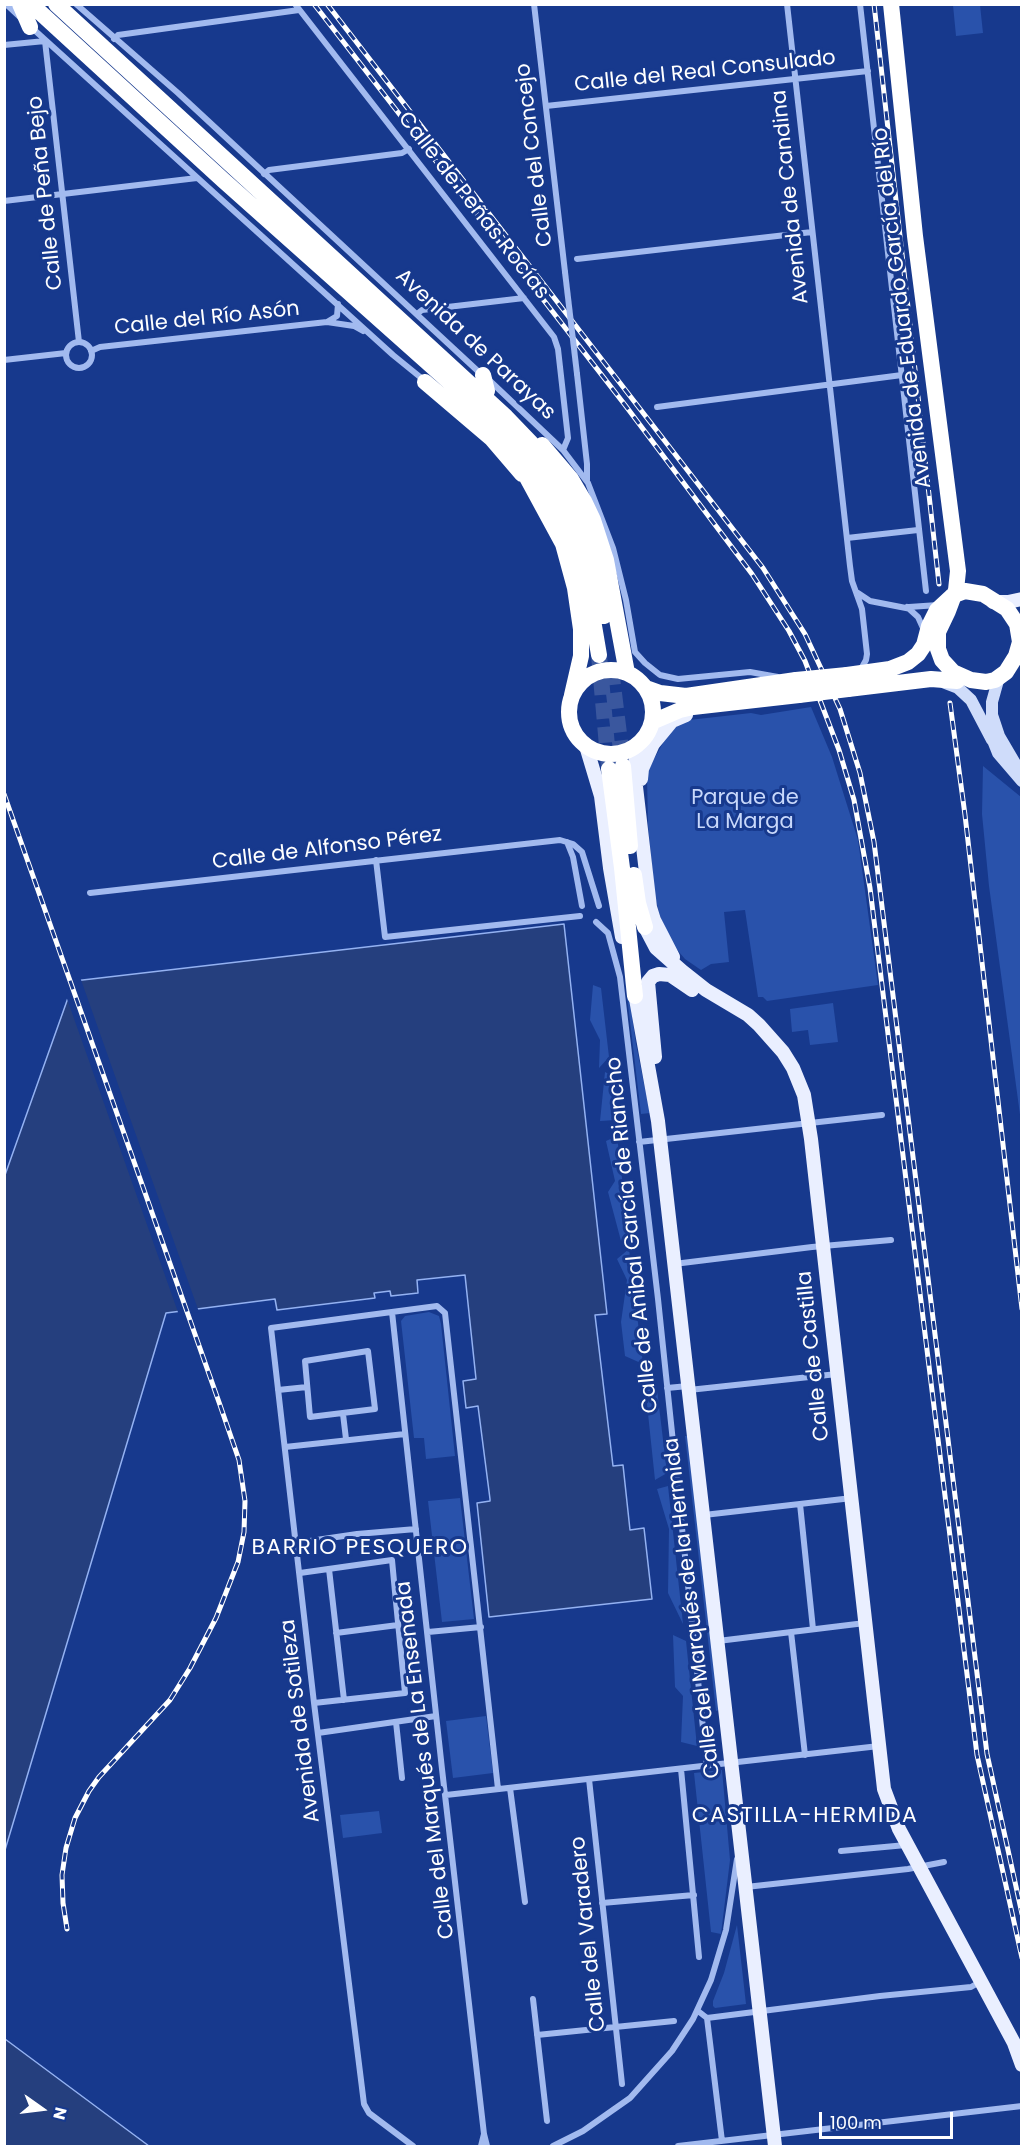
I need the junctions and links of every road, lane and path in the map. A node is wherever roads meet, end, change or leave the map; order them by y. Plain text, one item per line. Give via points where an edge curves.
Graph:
1 (6, 4) edge
2 (20, 4) edge
3 (31, 4) edge
4 (56, 4) edge
5 (76, 4) edge
6 (534, 4) edge
7 (787, 4) edge
8 (860, 4) edge
9 (891, 4) edge
10 (899, 4) edge
11 (297, 7) edge
12 (30, 27) junction
13 (114, 39) junction
14 (45, 41) junction
15 (4, 45) edge
16 (868, 71) junction
17 (795, 80) junction
18 (546, 106) junction
19 (409, 149) junction
20 (264, 174) junction
21 (197, 178) junction
22 (63, 194) junction
23 (4, 201) edge
24 (812, 232) junction
25 (298, 236) junction
26 (577, 259) dead end
27 (524, 298) junction
28 (338, 304) junction
29 (417, 314) junction
30 (327, 322) junction
31 (369, 333) junction
32 (79, 342) junction
33 (91, 351) junction
34 (66, 353) junction
35 (4, 360) edge
36 (902, 375) junction
37 (425, 382) joint
38 (485, 383) junction
39 (829, 385) junction
40 (657, 407) dead end
41 (562, 450) junction
42 (587, 480) junction
43 (537, 493) junction
44 (601, 518) junction
45 (918, 530) junction
46 (848, 538) junction
47 (601, 542) junction
48 (926, 591) dead end
49 (858, 593) junction
50 (1022, 594) edge
51 (985, 595) junction
52 (1022, 599) edge
53 (949, 600) junction
54 (911, 609) junction
55 (930, 634) junction
56 (1021, 638) edge
57 (604, 654) tunnel mouth
58 (627, 673) junction
59 (1006, 674) edge
60 (859, 679) junction
61 (957, 681) junction
62 (797, 687) junction
63 (646, 688) junction
64 (572, 695) junction
65 (706, 706) junction
66 (652, 722) junction
67 (636, 745) junction
68 (586, 746) junction
69 (1022, 770) edge
70 (1022, 781) edge
71 (639, 812) junction
72 (567, 842) junction
73 (376, 860) junction
74 (90, 893) dead end
75 (582, 906) dead end
76 (599, 906) dead end
77 (580, 916) dead end
78 (596, 922) dead end
79 (645, 927) joint
80 (682, 971) junction
81 (635, 996) junction
82 (764, 1031) junction
83 (882, 1115) dead end
84 (657, 1117) junction
85 (810, 1123) junction
86 (660, 1140) junction
87 (639, 1142) junction
88 (891, 1240) dead end
89 (823, 1246) junction
90 (674, 1264) junction
91 (392, 1312) junction
92 (837, 1374) junction
93 (307, 1388) junction
94 (667, 1388) junction
95 (689, 1388) junction
96 (278, 1390) junction
97 (343, 1414) junction
98 (405, 1434) junction
99 (346, 1439) junction
100 (285, 1447) junction
101 (852, 1498) junction
102 (800, 1504) junction
103 (710, 1514) junction
104 (416, 1529) junction
105 (296, 1543) junction
106 (329, 1569) junction
107 (300, 1573) junction
108 (865, 1623) junction
109 (398, 1624) junction
110 (481, 1627) junction
111 (813, 1629) junction
112 (428, 1632) junction
113 (791, 1632) junction
114 (336, 1633) junction
115 (718, 1641) junction
116 (344, 1700) junction
117 (314, 1703) junction
118 (436, 1716) junction
119 (396, 1722) junction
120 (318, 1733) junction
121 (879, 1746) junction
122 (805, 1755) junction
123 (732, 1764) junction
124 (707, 1766) junction
125 (681, 1769) junction
126 (402, 1778) dead end
127 (588, 1779) junction
128 (510, 1788) junction
129 (498, 1789) junction
130 (446, 1795) junction
131 (740, 1834) junction
132 (907, 1844) junction
133 (841, 1851) dead end
134 (944, 1862) dead end
135 (918, 1865) junction
136 (746, 1887) junction
137 (694, 1895) junction
138 (525, 1902) dead end
139 (602, 1903) junction
140 (699, 1957) dead end
141 (980, 1982) junction
142 (533, 1999) dead end
143 (698, 2011) junction
144 (760, 2012) junction
145 (707, 2018) junction
146 (674, 2021) dead end
147 (616, 2026) junction
148 (537, 2035) junction
149 (1022, 2065) edge
150 (622, 2084) dead end
151 (1022, 2106) edge
152 (547, 2121) dead end
153 (484, 2134) junction
154 (722, 2141) junction
155 (774, 2141) edge
156 (412, 2146) edge
157 (481, 2146) edge
158 (487, 2146) edge
159 (554, 2146) edge
160 (678, 2146) edge

1 - 12 street
2 - 12 highway
3 - 25 highway
4 - 25 highway
5 - 13 street, Avenida de Parayas
6 - 18 street, Calle del Concejo
7 - 17 street, Avenida de Candina
8 - 16 street
9 - 53 highway, Avenida de Eduardo García del Río via 949,510 954,578
10 - 51 highway, Avenida de Eduardo García del Río via 965,566
11 - 13 street via 118,35
11 - 19 street, Calle de Peñas Rocías
12 - 14 street
13 - 20 street, Avenida de Parayas
14 - 15 street
14 - 21 street
14 - 22 street, Calle de Peña Bejo
16 - 17 street, Calle del Real Consulado
16 - 36 street
17 - 18 street, Calle del Real Consulado
17 - 24 street, Avenida de Candina
18 - 42 street, Calle del Concejo, bridge
19 - 20 street via 269,170
19 - 27 street, Calle de Peñas Rocías
20 - 29 street, Avenida de Parayas
21 - 22 street
21 - 28 street
22 - 23 street
22 - 32 street, Calle de Peña Bejo
24 - 26 street
24 - 39 street, Avenida de Candina
25 - 38 highway via 362,275
25 - 43 highway via 389,336 510,448
25 - 57 highway via 531,443 563,488 586,536 599,585
27 - 29 street via 422,310
27 - 41 street, Calle de Peñas Rocías via 554,337 558,349 568,438
28 - 30 street, Calle del Río Asón via 337,316
28 - 31 street
29 - 38 street, Avenida de Parayas
30 - 31 street, Calle del Río Asón
30 - 33 street, Calle del Río Asón
31 - 37 street
32 - 33 street
32 - 34 street via 69,346
33 - 34 street via 90,362 82,367 71,365
34 - 35 street
36 - 39 street
36 - 45 street
37 - 43 highway via 492,439
38 - 41 street, Avenida de Parayas
38 - 47 highway via 571,479
39 - 40 street
39 - 46 street, Avenida de Candina
41 - 42 street, Avenida de Parayas
42 - 44 street, Avenida de Parayas
43 - 64 highway via 562,544 579,608 580,656
44 - 47 highway
44 - 62 street, Avenida de Parayas via 613,548 635,652 645,663 670,679 750,672
45 - 46 street
45 - 48 street
46 - 49 street, Avenida de Candina via 852,581
47 - 58 highway
49 - 54 street via 870,601
49 - 60 street, Avenida de Candina via 867,654
50 - 51 main road
51 - 52 main road
51 - 53 highway via 970,591
51 - 56 highway, Avenida de Eduardo García del Río via 1007,609
51 - 59 highway via 1012,628 1013,648
53 - 54 street
53 - 55 highway
53 - 61 highway via 937,643 942,660
54 - 55 street
54 - 60 street via 923,628 917,648 901,661 877,667
55 - 60 highway via 927,652 910,666
55 - 61 highway via 936,662
56 - 59 highway
58 - 63 highway
58 - 64 highway via 595,673 579,684
59 - 61 highway via 990,681
59 - 69 main road via 991,710 1007,751
60 - 61 highway
60 - 62 highway, bridge
61 - 70 main road via 981,707 1002,759
62 - 63 highway via 686,696
62 - 65 highway
63 - 66 highway via 652,704
64 - 68 highway via 569,718
65 - 66 highway via 680,710
65 - 71 main road via 672,721 653,744 642,769
66 - 67 highway
67 - 68 highway via 612,754
67 - 71 main road via 634,778
68 - 81 main road, Calle del Marqués de la Hermida via 601,795 619,921
71 - 80 main road via 654,920
72 - 73 street, Calle de Alfonso Pérez via 549,840
72 - 75 street
72 - 76 street via 582,852
73 - 74 street, Calle de Alfonso Pérez
73 - 77 street via 385,937
78 - 87 street, Calle de Anibal García de Riancho via 608,933 620,977
79 - 80 main road, Calle de Castilla via 656,948
79 - 81 highway via 616,768
80 - 82 main road, Calle de Castilla via 748,1015
81 - 84 main road, Calle del Marqués de la Hermida
82 - 84 main road via 670,975 653,976 648,992
82 - 85 main road, Calle de Castilla via 793,1068
83 - 85 street
84 - 86 main road, Calle del Marqués de la Hermida
85 - 86 street
85 - 89 main road, Calle de Castilla
86 - 87 street
86 - 90 main road, Calle del Marqués de la Hermida
87 - 94 street, Calle de Anibal García de Riancho
88 - 89 street
89 - 90 street
89 - 92 main road, Calle de Castilla
90 - 95 main road, Calle del Marqués de la Hermida
91 - 96 street, Avenida de Sotileza via 271,1328
91 - 98 street, Calle del Marqués de La Ensenada
91 - 110 street via 437,1306 445,1314
92 - 95 street
92 - 101 main road, Calle de Castilla
93 - 96 street
93 - 97 street via 310,1417
93 - 97 street via 305,1361 368,1351 375,1410
94 - 95 street
94 - 124 street, Calle de Anibal García de Riancho
95 - 103 main road, Calle del Marqués de la Hermida
96 - 100 street, Avenida de Sotileza
97 - 99 street
98 - 99 street
98 - 104 street, Calle del Marqués de La Ensenada
99 - 100 street
100 - 105 street, Avenida de Sotileza
101 - 102 street
101 - 108 main road, Calle de Castilla
102 - 103 street
102 - 111 street
103 - 115 main road, Calle del Marqués de la Hermida
104 - 105 street
104 - 112 street, Calle del Marqués de La Ensenada
105 - 107 street, Avenida de Sotileza
106 - 107 street
106 - 109 street via 392,1560
106 - 114 street
107 - 117 street, Avenida de Sotileza
108 - 111 street
108 - 121 main road, Calle de Castilla
109 - 114 street
109 - 116 street via 405,1693
110 - 112 street
110 - 129 street
111 - 113 street
112 - 118 street, Calle del Marqués de La Ensenada
113 - 115 street
113 - 122 street
114 - 116 street
115 - 123 main road, Calle del Marqués de la Hermida
116 - 117 street
117 - 120 street, Avenida de Sotileza
118 - 119 street
118 - 130 street, Calle del Marqués de La Ensenada
119 - 120 street
119 - 126 street
120 - 156 street, Avenida de Sotileza via 366,2109
121 - 122 street
121 - 132 main road, Calle de Castilla via 884,1789
122 - 123 street
123 - 124 street
123 - 131 main road, Calle del Marqués de la Hermida
124 - 125 street
125 - 127 street
125 - 137 street
127 - 128 street
127 - 139 street, Calle del Varadero
128 - 129 street
128 - 138 street
129 - 130 street
130 - 153 street, Calle del Marqués de La Ensenada
131 - 136 main road, Calle del Marqués de la Hermida
131 - 143 street via 726,1930
132 - 133 street
132 - 135 main road, Calle de Castilla
134 - 135 street
135 - 136 street
135 - 141 main road, Calle de Castilla
136 - 144 main road, Calle del Marqués de la Hermida
137 - 139 street
137 - 140 street
139 - 147 street, Calle del Varadero
141 - 144 street via 971,1987
141 - 149 main road, Calle de Castilla
142 - 148 street
143 - 145 street
143 - 159 street via 672,2051 630,2098
144 - 145 street
144 - 155 main road, Calle del Marqués de la Hermida
145 - 154 street
146 - 147 street
147 - 148 street
147 - 150 street, Calle del Varadero
148 - 152 street
151 - 155 street
153 - 157 street, Calle del Marqués de La Ensenada
153 - 158 street, Calle del Marqués de La Ensenada
154 - 155 street
154 - 160 street

